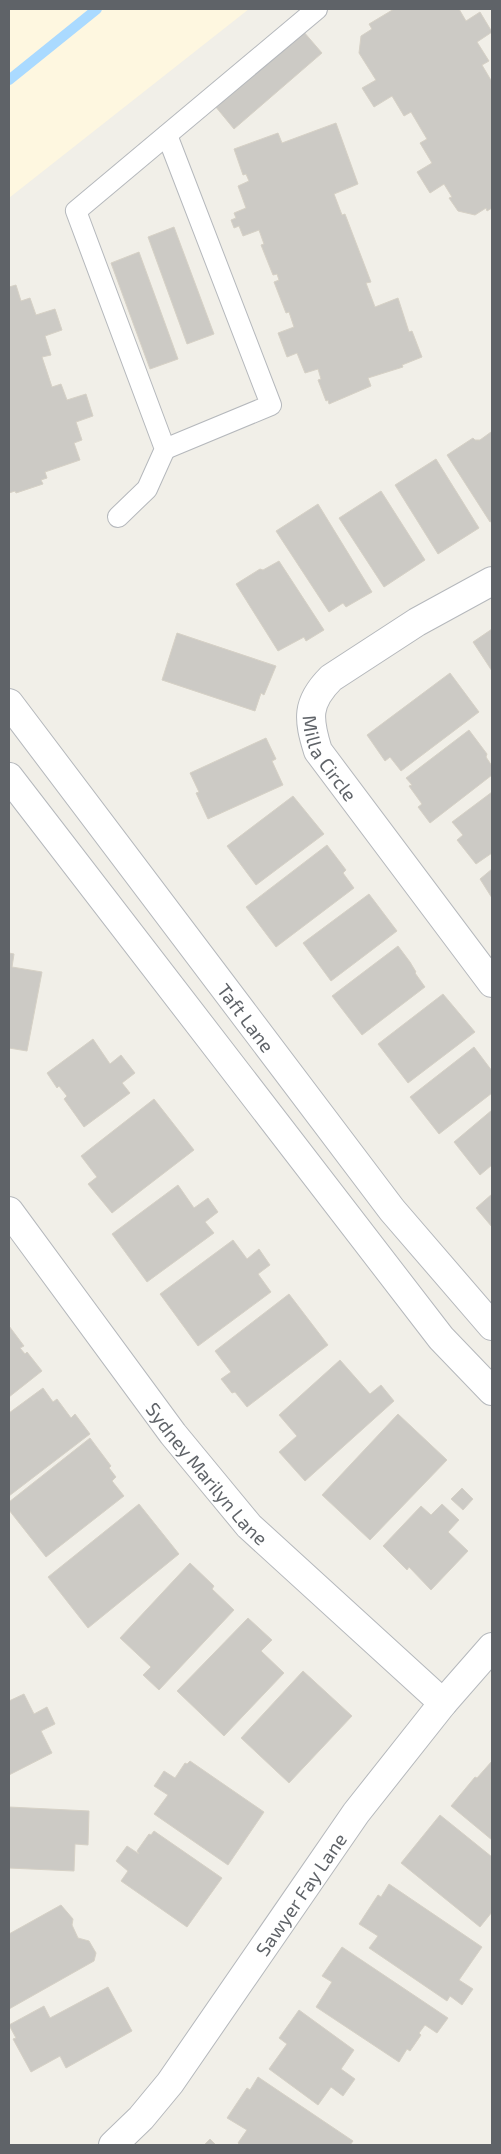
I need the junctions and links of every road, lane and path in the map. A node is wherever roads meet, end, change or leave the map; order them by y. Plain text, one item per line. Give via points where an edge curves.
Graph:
1 (317, 9) edge
2 (167, 135) junction
3 (165, 448) junction
4 (118, 517) dead end
5 (492, 581) edge
6 (9, 703) edge
7 (9, 777) edge
8 (492, 983) edge
9 (9, 1211) edge
10 (492, 1326) edge
11 (492, 1391) edge
12 (492, 1647) edge
13 (443, 1703) junction
14 (113, 2145) edge

1 - 2 lane
2 - 3 lane via 76,211
2 - 3 lane via 270,405
3 - 4 lane via 147,489
5 - 8 street, Milla Circle via 417,622 331,678 321,687 310,719 318,751
6 - 10 street, Taft Lane via 392,1210
7 - 11 street via 441,1338
9 - 13 street, Sydney Marilyn Lane via 173,1434 249,1526
12 - 13 street, Sawyer Fay Lane
13 - 14 street, Sawyer Fay Lane via 356,1813 170,2083

